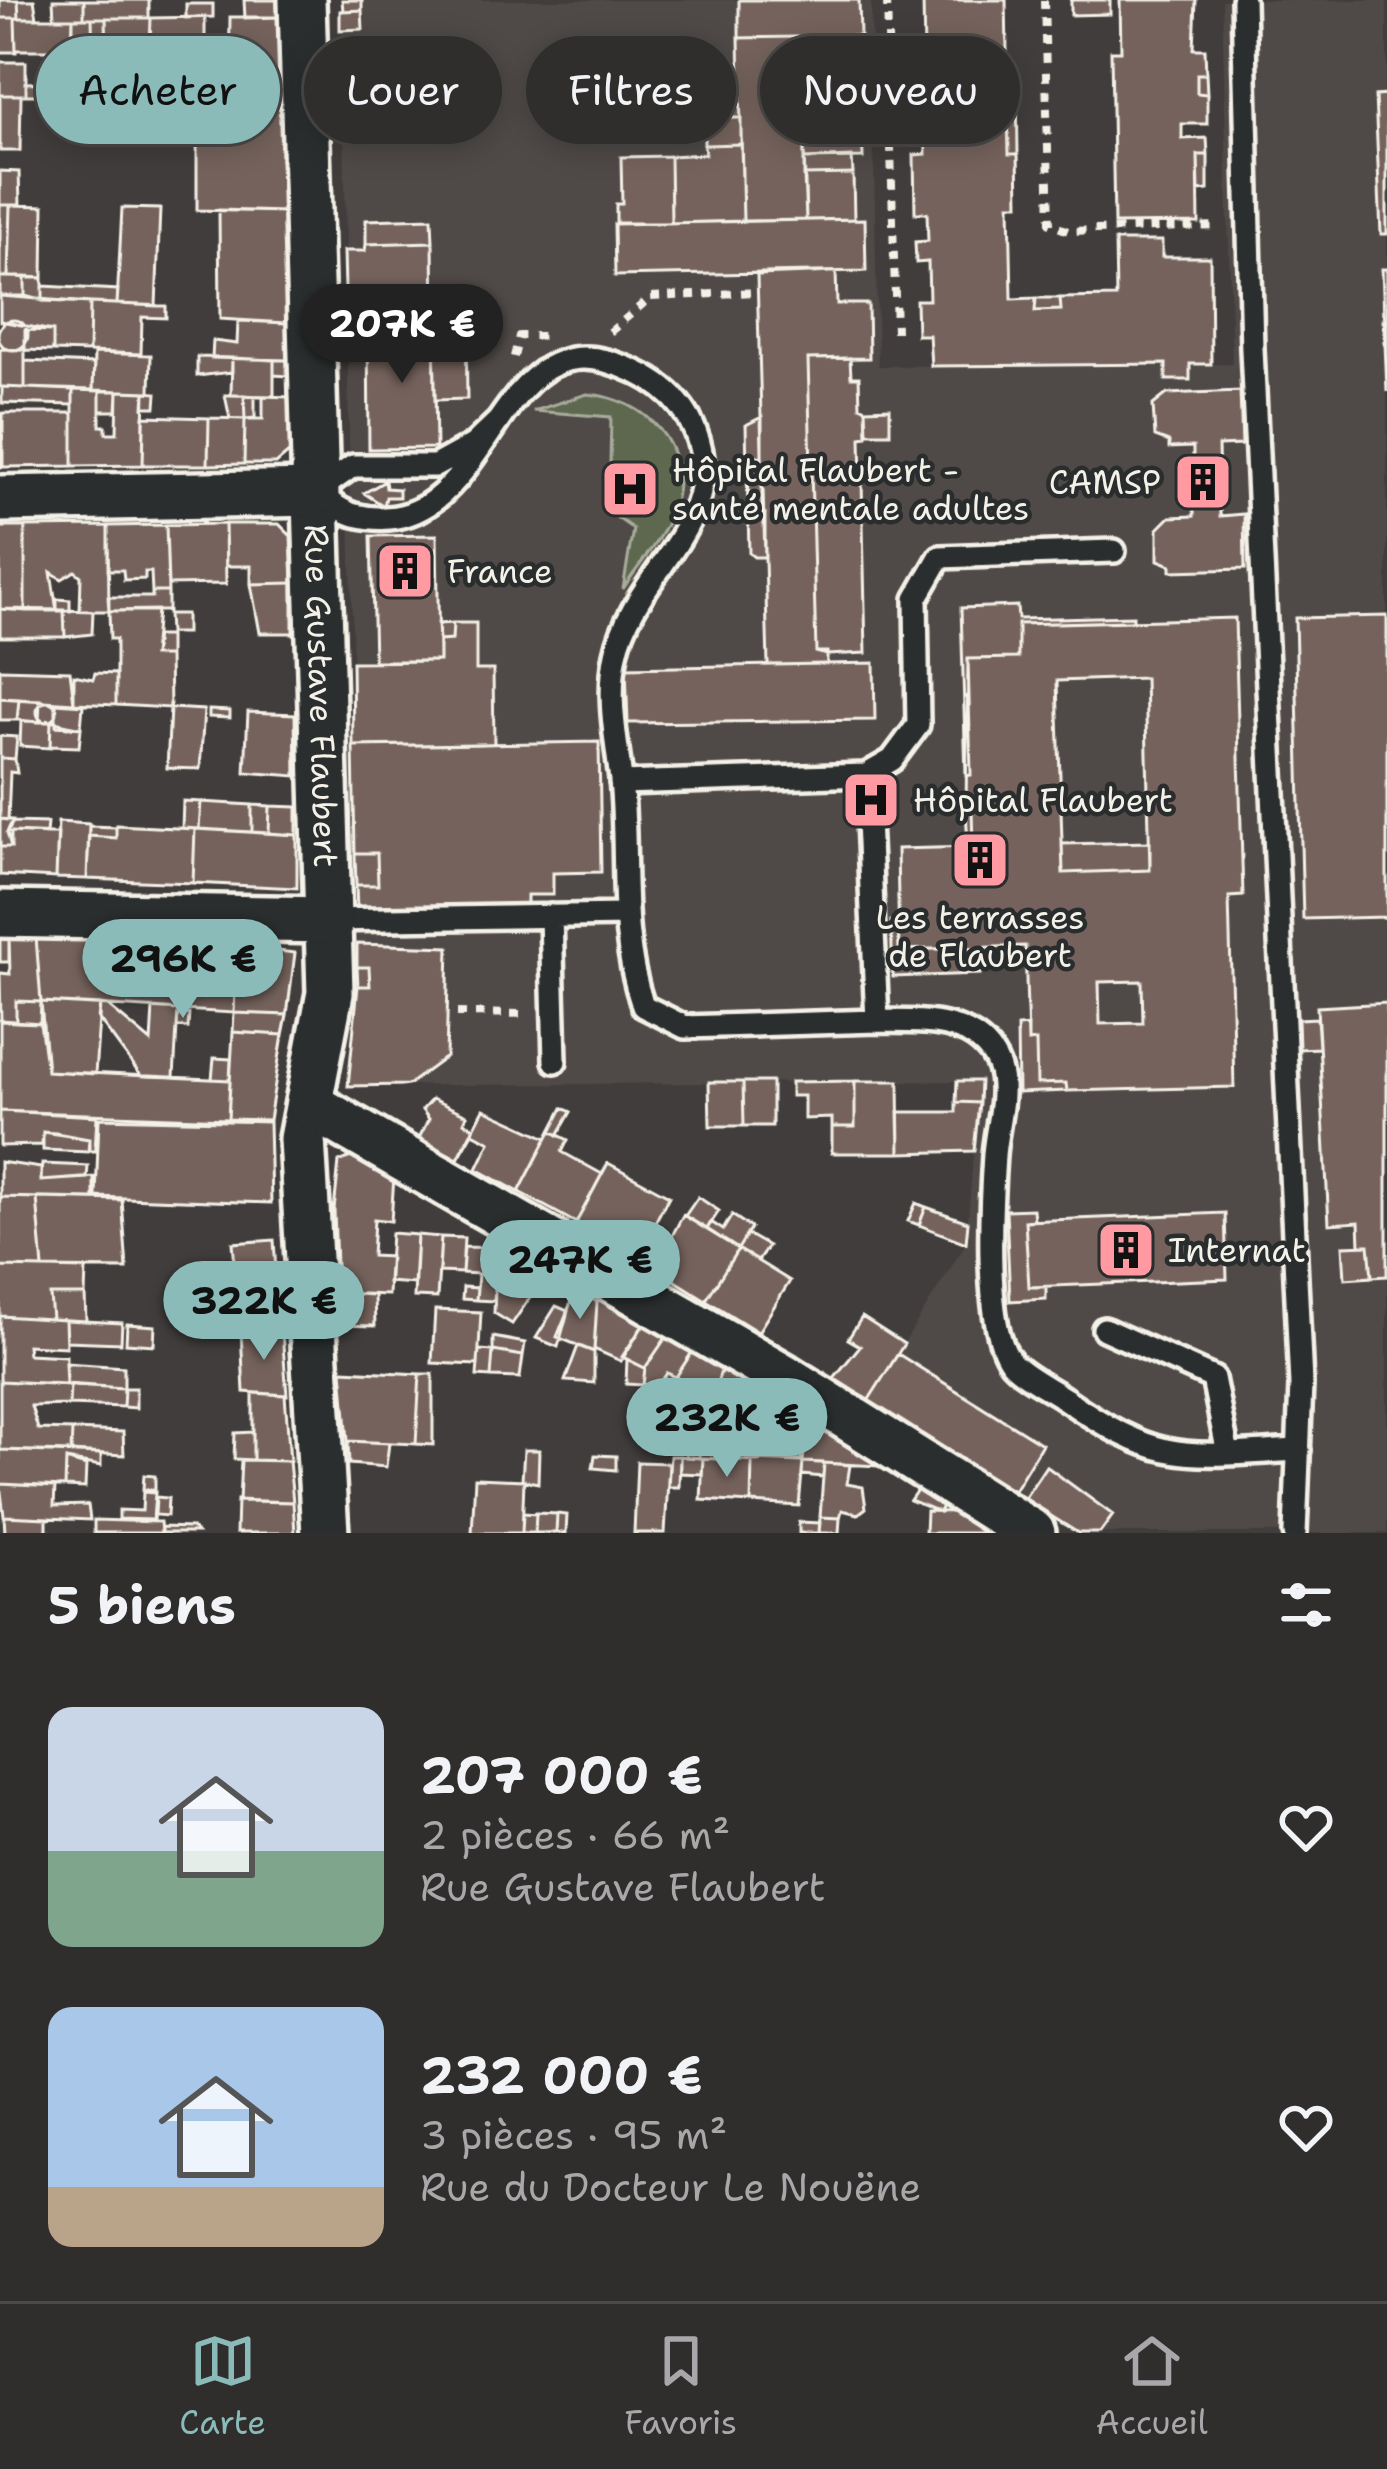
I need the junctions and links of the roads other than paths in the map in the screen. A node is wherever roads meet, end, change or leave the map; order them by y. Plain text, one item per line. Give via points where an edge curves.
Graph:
1 (302, 0) edge
2 (1243, 0) edge
3 (497, 422) junction
4 (315, 493) junction
5 (0, 499) edge
6 (1114, 551) dead end
7 (866, 775) junction
8 (622, 783) junction
9 (0, 914) edge
10 (626, 915) junction
11 (551, 916) junction
12 (328, 920) junction
13 (877, 1021) junction
14 (555, 1061) dead end
15 (309, 1104) junction
16 (1105, 1329) dead end
17 (1299, 1450) junction
18 (1228, 1454) junction
19 (325, 1533) edge
20 (1032, 1533) edge
21 (1295, 1533) edge

1 - 4 street, Rue Gustave Flaubert
2 - 17 lane
3 - 4 lane via 453,459 353,466
3 - 4 lane via 456,482 406,516 355,515
3 - 8 lane via 523,385 555,365 597,359 671,394 700,443 700,502 616,652 611,724
4 - 5 street
4 - 12 street, Rue Gustave Flaubert
6 - 7 lane via 940,556 916,599 918,725 892,760
7 - 8 lane
7 - 13 lane
8 - 10 lane
9 - 12 street
10 - 11 lane
10 - 13 lane via 628,963 643,1006 685,1027
11 - 12 lane
11 - 14 lane
12 - 15 street, Rue Gustave Flaubert via 330,993
13 - 18 lane via 944,1023 977,1038 1002,1071 994,1320 1011,1362 1121,1438 1180,1456
15 - 19 street, Rue Gustave Flaubert via 302,1138
15 - 20 street via 784,1377
16 - 18 lane via 1213,1378
17 - 18 lane
17 - 21 lane

